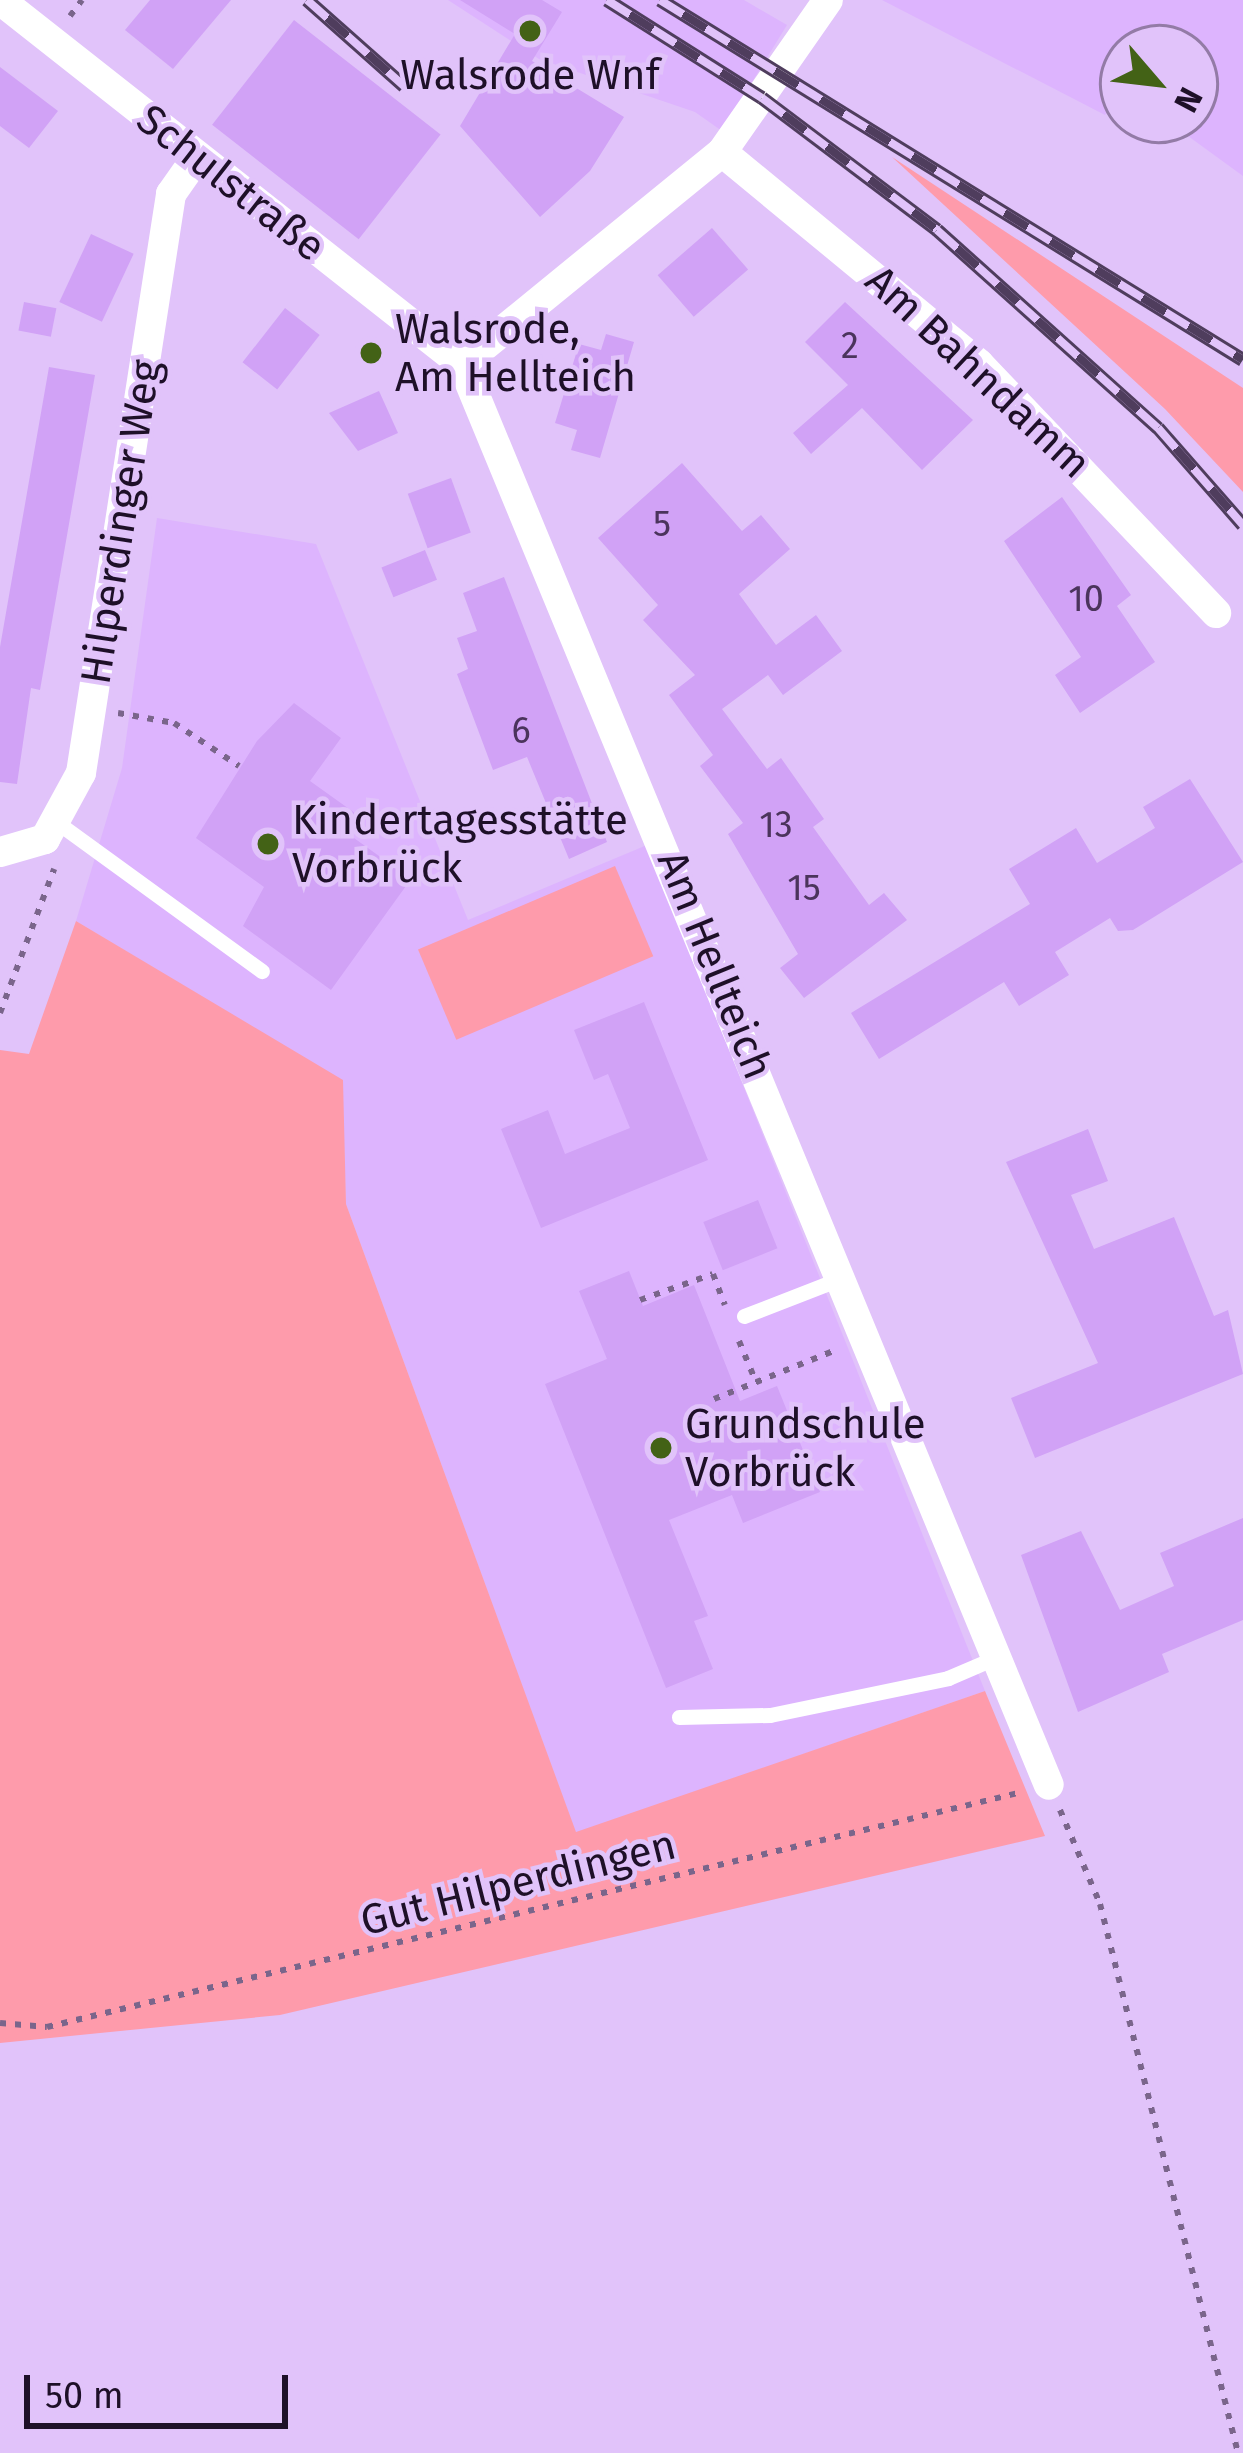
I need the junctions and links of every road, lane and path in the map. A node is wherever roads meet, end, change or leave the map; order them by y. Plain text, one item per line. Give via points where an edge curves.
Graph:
1 (0, 0) edge
2 (828, 0) edge
3 (722, 152) junction
4 (197, 157) junction
5 (462, 364) junction
6 (1216, 613) dead end
7 (93, 709) junction
8 (239, 766) dead end
9 (51, 831) junction
10 (0, 852) edge
11 (262, 971) dead end
12 (0, 1012) edge
13 (842, 1278) junction
14 (640, 1300) dead end
15 (744, 1316) dead end
16 (867, 1338) junction
17 (756, 1382) junction
18 (713, 1399) dead end
19 (997, 1657) junction
20 (679, 1717) dead end
21 (1049, 1785) junction
22 (0, 2023) edge
23 (1238, 2453) edge

1 - 4 street, Schulstraße
2 - 3 street
3 - 5 street
3 - 6 street, Am Bahndamm via 979,364
4 - 5 street, Schulstraße
4 - 7 street, Hilperdinger Weg via 171,194
5 - 13 street, Am Hellteich
7 - 8 path via 174,723
7 - 9 street, Hilperdinger Weg via 81,773
9 - 10 street
9 - 11 lane
9 - 12 path via 56,865
13 - 15 lane
13 - 16 street, Am Hellteich
14 - 17 path via 713,1274
16 - 17 path
16 - 19 street, Am Hellteich
17 - 18 path
19 - 20 lane via 948,1678 770,1715
19 - 21 street, Am Hellteich
21 - 22 path, Gut Hilperdingen via 47,2027
21 - 23 path via 1100,1904

